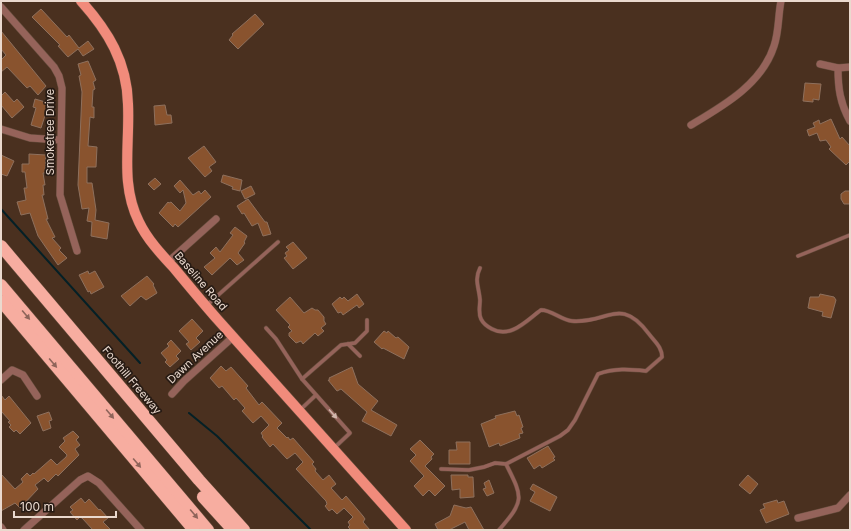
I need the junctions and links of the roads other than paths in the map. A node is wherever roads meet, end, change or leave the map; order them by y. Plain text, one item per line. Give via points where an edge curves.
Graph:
1 (81, 1) edge
2 (781, 1) edge
3 (1, 8) edge
4 (820, 64) dead end
5 (850, 67) edge
6 (838, 68) junction
7 (850, 121) edge
8 (691, 125) dead end
9 (1, 129) edge
10 (60, 140) junction
11 (216, 219) dead end
12 (850, 235) edge
13 (278, 242) dead end
14 (1, 246) edge
15 (77, 251) dead end
16 (798, 256) dead end
17 (1, 257) edge
18 (168, 262) junction
19 (480, 268) dead end
20 (1, 285) edge
21 (1, 301) edge
22 (206, 306) junction
23 (367, 320) dead end
24 (266, 328) dead end
25 (233, 337) junction
26 (348, 344) junction
27 (360, 356) dead end
28 (302, 379) junction
29 (1, 380) edge
30 (172, 394) dead end
31 (316, 395) junction
32 (37, 396) dead end
33 (299, 410) junction
34 (333, 448) junction
35 (506, 464) junction
36 (441, 469) dead end
37 (850, 495) edge
38 (798, 518) dead end
39 (1, 528) edge
40 (3, 530) edge
41 (24, 530) edge
42 (141, 530) edge
43 (194, 530) edge
44 (208, 530) edge
45 (233, 530) edge
46 (244, 530) edge
47 (406, 530) edge
48 (499, 530) edge

1 - 18 main road, Baseline Road via 98,20 119,56 128,104 126,168 131,205 148,237
2 - 8 street via 774,45 755,78 731,100
3 - 10 street, Smoketree Drive via 54,67 59,76 62,88
4 - 6 street
5 - 6 street
6 - 7 street via 838,90 842,106
9 - 10 street via 30,138
10 - 15 street, Smoketree Drive via 60,195
11 - 18 street
12 - 16 lane
13 - 22 lane
14 - 46 highway, Foothill Freeway
17 - 45 highway
18 - 22 main road, Baseline Road
19 - 35 lane via 476,280 481,319 494,330 513,330 541,310 547,310 571,321 617,312 640,321 662,349 662,357 646,371 625,368 598,374 568,430
20 -> 44 highway
21 -> 43 highway
22 - 25 main road, Baseline Road
23 - 26 lane via 367,332 355,343
24 - 28 lane
25 - 30 street, Dawn Avenue via 184,380
25 - 33 main road, Baseline Road
26 - 27 lane
26 - 28 lane via 341,345
28 - 31 lane
29 - 32 street via 12,370 23,375
31 - 33 lane
31 -> 34 lane via 350,433
33 - 34 main road, Baseline Road
34 - 47 main road, Baseline Road
35 - 36 lane via 495,463 469,470
35 - 48 lane via 520,496 516,508
37 - 38 street via 838,508
39 - 40 street
41 - 42 street via 80,480 88,476 99,482

